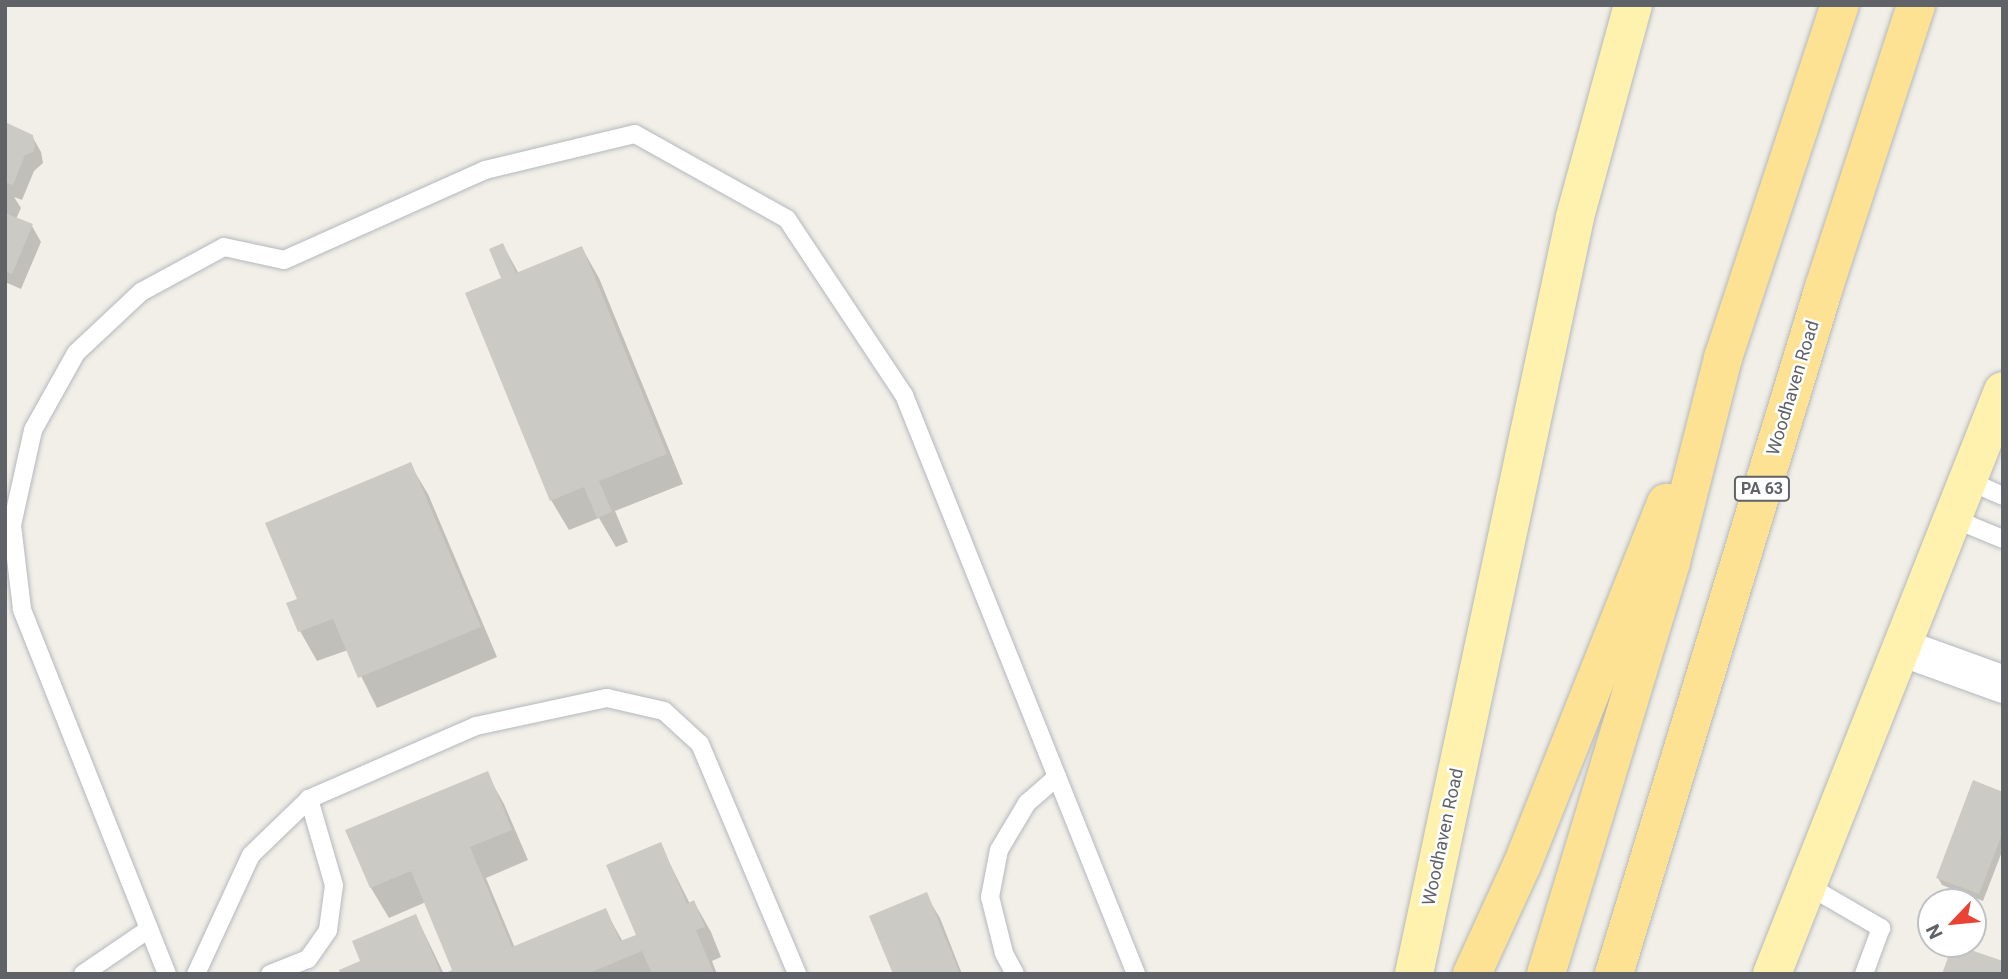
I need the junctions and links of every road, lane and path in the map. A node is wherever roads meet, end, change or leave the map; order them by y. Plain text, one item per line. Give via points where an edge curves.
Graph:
1 (1633, 5) edge
2 (1840, 5) edge
3 (1916, 5) edge
4 (1723, 358) junction
5 (2003, 391) edge
6 (1967, 480) junction
7 (2003, 496) edge
8 (1952, 518) junction
9 (2003, 539) edge
10 (1900, 647) junction
11 (2003, 684) edge
12 (1058, 777) junction
13 (309, 799) junction
14 (1807, 885) junction
15 (149, 929) junction
16 (83, 974) edge
17 (167, 974) edge
18 (196, 974) edge
19 (270, 974) edge
20 (797, 974) edge
21 (1015, 974) edge
22 (1136, 974) edge
23 (1413, 974) edge
24 (1472, 974) edge
25 (1546, 974) edge
26 (1614, 974) edge
27 (1772, 974) edge
28 (1864, 974) edge

1 - 23 main road, Woodhaven Road via 1575,217
2 - 4 highway
3 - 26 highway, Woodhaven Road / PA 63 via 1824,287
4 - 24 highway via 1522,865
4 - 25 highway via 1671,562
5 - 6 main road
6 - 7 lane
6 - 8 main road
8 - 9 lane
8 - 10 main road
10 - 11 street
10 - 14 main road
12 - 15 lane via 904,395 787,219 635,134 485,170 284,260 224,247 141,292 76,353 33,430 12,525 22,609
12 - 21 lane via 1027,803 999,850 990,897 1004,953
12 - 22 lane
13 - 18 lane via 251,855
13 - 19 lane via 334,885 328,930 308,959
13 - 20 lane via 476,726 607,698 664,711 701,744
14 - 27 main road
14 - 28 lane via 1881,928
15 - 16 lane
15 - 17 lane

